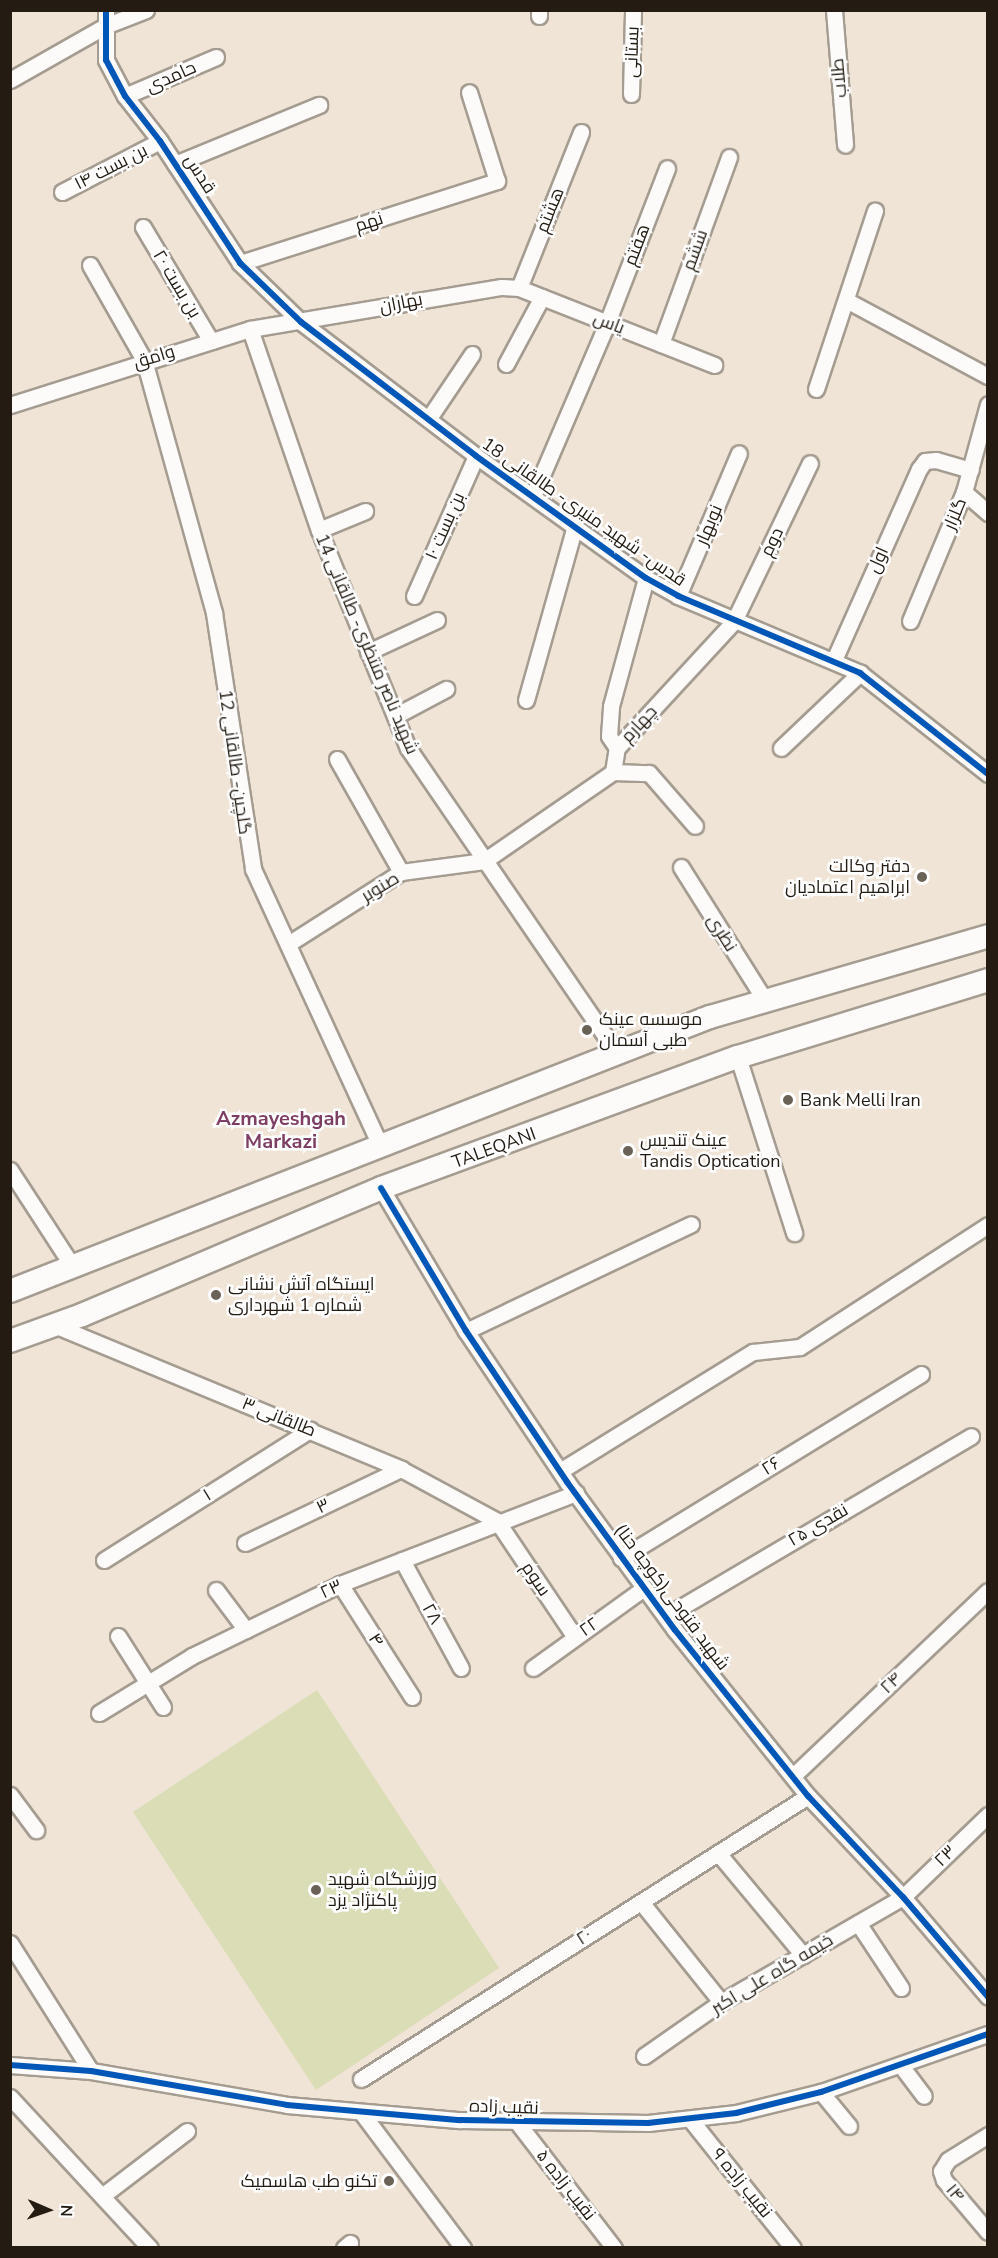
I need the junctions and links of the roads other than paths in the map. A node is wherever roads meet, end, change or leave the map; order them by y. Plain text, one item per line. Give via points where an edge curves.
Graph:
1 (146, 10) edge
2 (633, 10) edge
3 (834, 10) edge
4 (105, 18) edge
5 (216, 57) dead end
6 (10, 80) edge
7 (469, 92) dead end
8 (630, 94) dead end
9 (125, 96) junction
10 (319, 105) dead end
11 (581, 132) dead end
12 (160, 141) junction
13 (845, 145) dead end
14 (729, 157) dead end
15 (175, 164) junction
16 (667, 168) dead end
17 (62, 192) dead end
18 (875, 211) dead end
19 (143, 227) dead end
20 (240, 263) junction
21 (90, 265) dead end
22 (502, 287) joint
23 (519, 288) junction
24 (542, 297) junction
25 (846, 300) junction
26 (301, 322) junction
27 (608, 323) junction
28 (250, 329) junction
29 (211, 341) junction
30 (661, 344) junction
31 (472, 354) dead end
32 (144, 360) junction
33 (506, 364) dead end
34 (714, 365) dead end
35 (987, 376) edge
36 (816, 389) dead end
37 (987, 404) edge
38 (10, 405) edge
39 (429, 418) junction
40 (739, 453) dead end
41 (476, 456) junction
42 (810, 463) dead end
43 (971, 470) junction
44 (964, 492) junction
45 (533, 496) junction
46 (365, 511) dead end
47 (987, 513) edge
48 (575, 526) junction
49 (319, 530) junction
50 (646, 578) junction
51 (414, 596) dead end
52 (678, 596) junction
53 (437, 620) dead end
54 (734, 621) junction
55 (910, 621) dead end
56 (368, 652) junction
57 (834, 660) junction
58 (860, 673) junction
59 (446, 689) dead end
60 (526, 700) dead end
61 (395, 716) junction
62 (617, 748) junction
63 (781, 748) dead end
64 (337, 759) dead end
65 (613, 772) junction
66 (987, 774) edge
67 (695, 825) dead end
68 (484, 861) junction
69 (681, 867) dead end
70 (401, 872) junction
71 (987, 936) edge
72 (288, 944) junction
73 (987, 980) edge
74 (764, 999) junction
75 (617, 1053) junction
76 (738, 1058) junction
77 (380, 1145) junction
78 (10, 1170) edge
79 (381, 1188) junction
80 (691, 1224) dead end
81 (987, 1225) edge
82 (794, 1233) dead end
83 (73, 1267) junction
84 (10, 1291) edge
85 (54, 1325) junction
86 (466, 1331) junction
87 (10, 1341) edge
88 (921, 1374) dead end
89 (310, 1430) junction
90 (971, 1436) dead end
91 (400, 1468) junction
92 (560, 1471) junction
93 (576, 1493) junction
94 (497, 1521) junction
95 (245, 1543) dead end
96 (621, 1558) junction
97 (104, 1560) dead end
98 (402, 1560) junction
99 (340, 1584) junction
100 (644, 1588) junction
101 (216, 1590) dead end
102 (987, 1591) edge
103 (666, 1616) junction
104 (246, 1630) junction
105 (118, 1636) dead end
106 (575, 1637) junction
107 (461, 1668) dead end
108 (533, 1668) dead end
109 (149, 1683) junction
110 (412, 1697) dead end
111 (163, 1707) dead end
112 (99, 1713) dead end
113 (794, 1775) junction
114 (10, 1795) edge
115 (808, 1796) junction
116 (987, 1815) edge
117 (36, 1830) dead end
118 (718, 1853) junction
119 (903, 1897) junction
120 (641, 1902) junction
121 (858, 1923) junction
122 (10, 1943) edge
123 (803, 1955) junction
124 (901, 1988) dead end
125 (986, 1992) edge
126 (721, 2002) junction
127 (987, 2034) edge
128 (644, 2056) dead end
129 (10, 2065) edge
130 (903, 2067) junction
131 (91, 2071) junction
132 (361, 2079) dead end
133 (821, 2092) junction
134 (924, 2096) dead end
135 (10, 2097) edge
136 (361, 2112) junction
137 (690, 2119) junction
138 (517, 2122) junction
139 (849, 2126) dead end
140 (187, 2131) dead end
141 (987, 2135) edge
142 (102, 2196) junction
143 (987, 2232) edge
144 (150, 2247) edge
145 (463, 2247) edge
146 (614, 2247) edge
147 (793, 2247) edge

1 - 4 street
2 - 8 street, بستانی
3 - 13 street, طلاب
4 - 6 street
4 - 9 street, قدس via 106,60
5 - 9 street, حامدی
7 - 20 street, نهم via 497,181
9 - 12 street, قدس
10 - 15 street
11 - 23 street, هشتم
12 - 15 street, قدس
12 - 17 street, بن بست ۱۴
14 - 30 street, ششم
15 - 20 street, قدس
16 - 27 street, هفتم
18 - 25 street
19 - 29 street, بن بست ۲۰
20 - 26 street, قدس
21 - 32 street, گلچین- طالقانی 12
22 - 23 street, یاس
22 - 26 street, بهاران
23 - 24 street, یاس
24 - 27 street, یاس
24 - 33 street
25 - 35 street
25 - 36 street
26 - 28 street, وامق
26 - 39 street, قدس- شهید منیری- طالقانی 18
27 - 30 street, یاس
27 - 45 street, هفتم
28 - 29 street, وامق
28 - 49 street, شهید ناصر منتظری- طالقانی 14
29 - 32 street, وامق
30 - 34 street, یاس
31 - 39 street
32 - 38 street, وامق
32 - 72 street, گلچین- طالقانی 12 via 214,613 253,869
37 - 43 street, گلزار
39 - 41 street, قدس- شهید منیری- طالقانی 18
40 - 52 street, نوبهار
41 - 45 street, قدس- شهید منیری- طالقانی 18
41 - 51 street, بن بست ۱۰
42 - 54 street, دوم
43 - 44 street, گلزار
43 - 57 street, اول via 936,460 925,461
44 - 47 street
44 - 55 street, گلزار
45 - 48 street, قدس- شهید منیری- طالقانی 18
46 - 49 street
48 - 50 street, قدس- شهید منیری- طالقانی 18
48 - 60 street
49 - 56 street, شهید ناصر منتظری- طالقانی 14
50 - 52 street, قدس- شهید منیری- طالقانی 18
50 - 62 street via 611,706 609,736
52 - 54 street, قدس- شهید منیری- طالقانی 18
53 - 56 street
54 - 57 street, قدس- شهید منیری- طالقانی 18
54 - 62 street, چهارم
56 - 61 street, شهید ناصر منتظری- طالقانی 14
57 - 58 street, قدس- شهید منیری- طالقانی 18
58 - 63 street
58 - 66 street, قدس- شهید منیری- طالقانی 18
59 - 61 street
61 - 68 street, شهید ناصر منتظری- طالقانی 14 via 408,748
62 - 65 street, چهارم
64 - 70 street
65 - 67 street via 649,772
65 - 68 street
68 - 70 street, صنوبر
68 - 75 street, شهید ناصر منتظری- طالقانی 14
69 - 74 street, نظری
70 - 72 street, صنوبر
71 - 74 main road
72 - 77 street, گلچین- طالقانی 12
73 - 76 main road, TALEQANI
74 - 75 main road
75 - 77 main road
76 - 79 main road, TALEQANI
76 - 82 street
77 - 83 main road
78 - 83 street
79 - 85 main road, TALEQANI
79 - 86 street, (کوچه حنا)شهید فتوحی
80 - 86 street
81 - 92 street via 800,1347 753,1352
83 - 84 main road
85 - 87 main road, TALEQANI
85 - 89 street, طالقانی ۳
86 - 92 street, (کوچه حنا)شهید فتوحی
88 - 96 street, ۲۶
89 - 91 street, طالقانی ۳
89 - 97 street, ۱
90 - 103 street, ۲۵ نقدی
91 - 94 street, طالقانی ۳
91 - 95 street, ۳
92 - 93 street, (کوچه حنا)شهید فتوحی
93 - 94 street, ۲۳
93 - 96 street, (کوچه حنا)شهید فتوحی
94 - 98 street, ۲۳
94 - 106 street, سوم
96 - 100 street, (کوچه حنا)شهید فتوحی
98 - 99 street, ۲۳
98 - 107 street, ۲۸
99 - 104 street, ۲۳
99 - 110 street, ۴
100 - 103 street, (کوچه حنا)شهید فتوحی
100 - 106 street, ۲۲
101 - 104 street
102 - 113 street, ۲۴
103 - 113 street, (کوچه حنا)شهید فتوحی
104 - 109 street, ۲۳
105 - 109 street
106 - 108 street, ۲۲
109 - 111 street
109 - 112 street, ۲۳
113 - 115 street, (کوچه حنا)شهید فتوحی
114 - 117 street
115 - 118 street, ۲۰
115 - 119 street, (کوچه حنا)شهید فتوحی
116 - 119 street, ۲۳
118 - 120 street, ۲۰
118 - 123 street
119 - 121 street, خیمه گاه علی اکبر
119 - 125 street, (کوچه حنا)شهید فتوحی
120 - 126 street
120 - 132 street, ۲۰
121 - 123 street, خیمه گاه علی اکبر
121 - 124 street
122 - 131 street
123 - 126 street, خیمه گاه علی اکبر
126 - 128 street, خیمه گاه علی اکبر
127 - 130 street, نقیب زاده
129 - 131 street, نقیب زاده
130 - 133 street, نقیب زاده
130 - 134 street
131 - 136 street, نقیب زاده via 287,2105
133 - 137 street, نقیب زاده via 736,2113
133 - 139 street
135 - 142 street
136 - 138 street, نقیب زاده
136 - 145 street
137 - 138 street, نقیب زاده via 648,2123
137 - 147 street, نقیب زاده ۹
138 - 146 street, نقیب زاده ۵
140 - 142 street
141 - 143 street, ۱۴ via 948,2160 941,2171 944,2180
142 - 144 street

